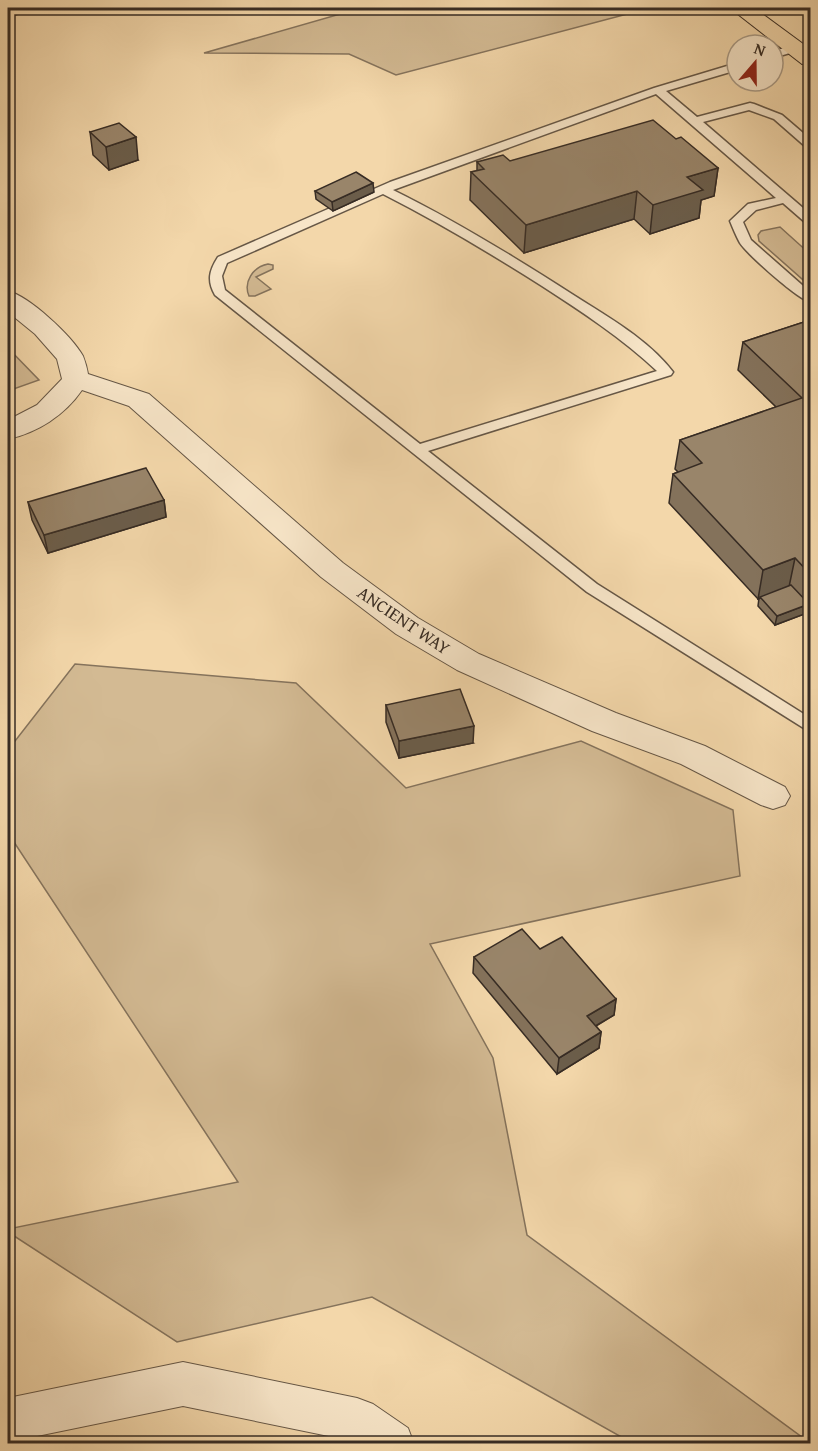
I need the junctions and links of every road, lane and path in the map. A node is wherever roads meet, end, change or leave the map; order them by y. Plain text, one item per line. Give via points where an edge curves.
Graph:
1 (741, 8) edge
2 (22, 10) dead end
3 (8, 14) edge
4 (803, 54) edge
5 (785, 55) edge
6 (725, 70) edge
7 (658, 90) junction
8 (695, 121) junction
9 (810, 144) edge
10 (383, 190) junction
11 (786, 199) junction
12 (807, 214) edge
13 (810, 298) edge
14 (8, 299) edge
15 (76, 379) junction
16 (8, 430) edge
17 (418, 449) junction
18 (810, 726) edge
19 (773, 796) dead end
20 (8, 1420) edge
21 (392, 1443) edge

1 - 4 main road
2 - 3 lane
4 - 5 lane
6 - 7 lane
7 - 8 lane
7 - 10 lane
8 - 9 lane via 750,106 778,117
8 - 11 lane
10 - 17 lane via 222,260 214,272 215,282 220,292
10 - 17 lane via 498,253 594,314 636,343 666,372
11 - 12 lane
11 - 13 lane via 752,207 736,221 746,242
14 - 15 street via 44,328 70,357
15 - 16 street via 63,399 39,417
15 - 19 street, ANCIENT WAY via 139,400 332,570 407,626 468,662 604,722 693,755
17 - 18 lane via 592,588
20 - 21 street via 183,1384 357,1420

